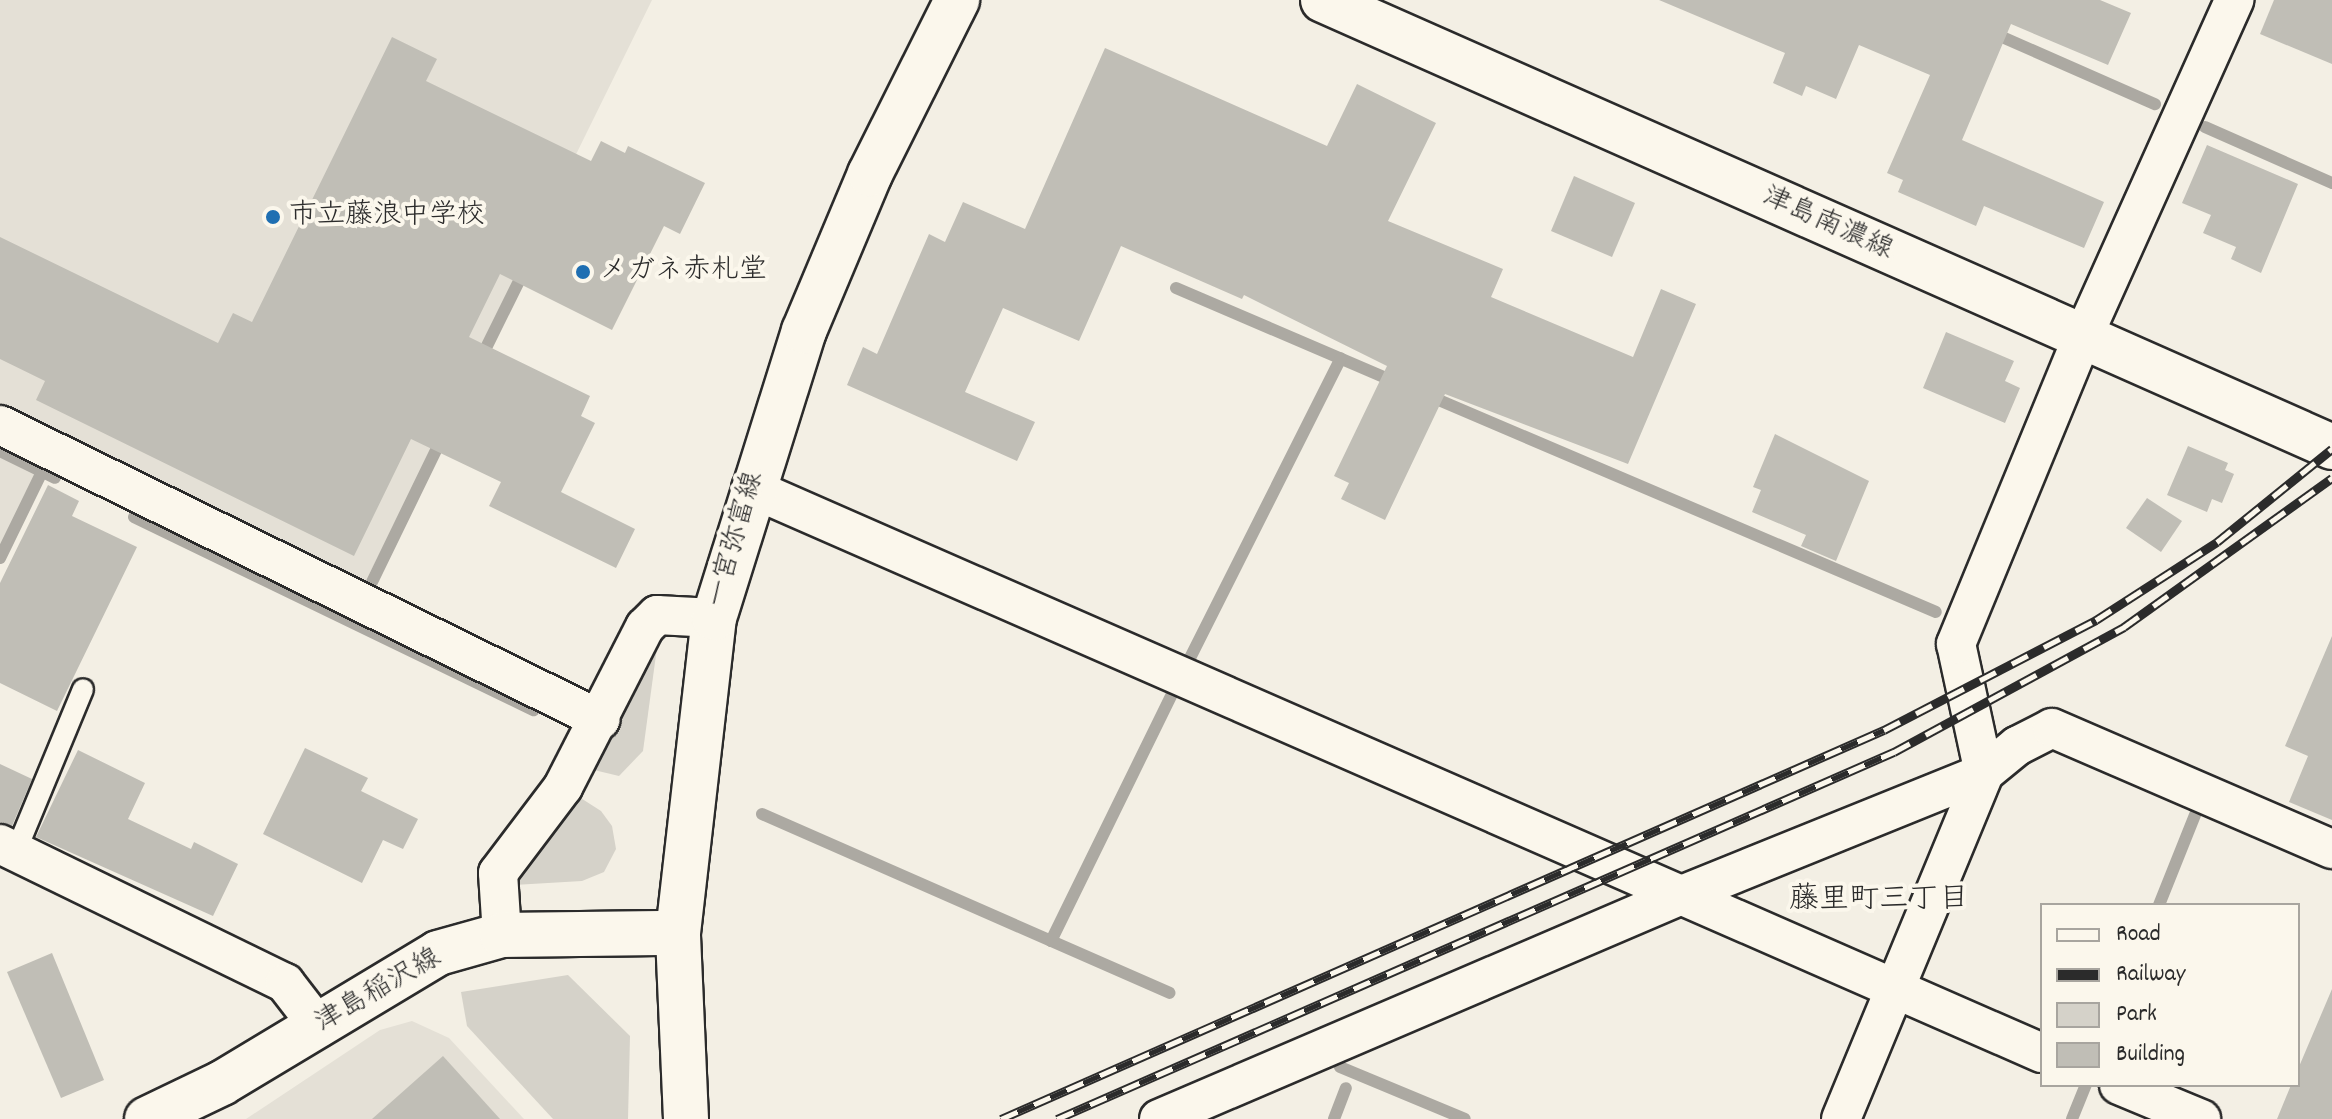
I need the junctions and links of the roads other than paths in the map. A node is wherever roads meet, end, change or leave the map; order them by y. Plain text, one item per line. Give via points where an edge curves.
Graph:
1 (957, 0) edge
2 (1323, 0) edge
3 (2234, 0) edge
4 (2082, 339) junction
5 (0, 425) edge
6 (2332, 447) edge
7 (751, 488) junction
8 (714, 618) junction
9 (83, 689) dead end
10 (601, 720) junction
11 (1984, 773) junction
12 (8, 848) edge
13 (2332, 849) edge
14 (1679, 896) junction
15 (678, 933) junction
16 (502, 935) junction
17 (1895, 993) junction
18 (319, 1027) junction
19 (2040, 1052) edge
20 (2124, 1087) edge
21 (147, 1119) edge
22 (686, 1119) edge
23 (1159, 1119) edge
24 (1841, 1119) edge
25 (2201, 1119) edge

1 - 7 main road, 一宮弥富線 via 864,188 804,331
2 - 4 main road, 津島南濃線
3 - 4 street
4 - 6 main road, 津島南濃線
4 - 11 street via 1956,644
5 - 10 street
7 - 8 main road, 一宮弥富線
7 - 14 street
8 - 10 street via 657,615 645,627
8 - 15 main road, 一宮弥富線
9 - 12 lane
10 - 16 street via 563,787 498,873
11 - 13 street via 2017,746 2052,728
11 - 14 street
11 - 17 street
12 - 18 street via 285,983
14 - 17 street
14 - 23 street
15 - 16 main road, 津島稲沢線
15 - 22 main road, 一宮弥富線
16 - 18 main road, 津島稲沢線 via 438,953
17 - 19 street
17 - 24 street
18 - 21 main road, 津島稲沢線
20 - 25 street

